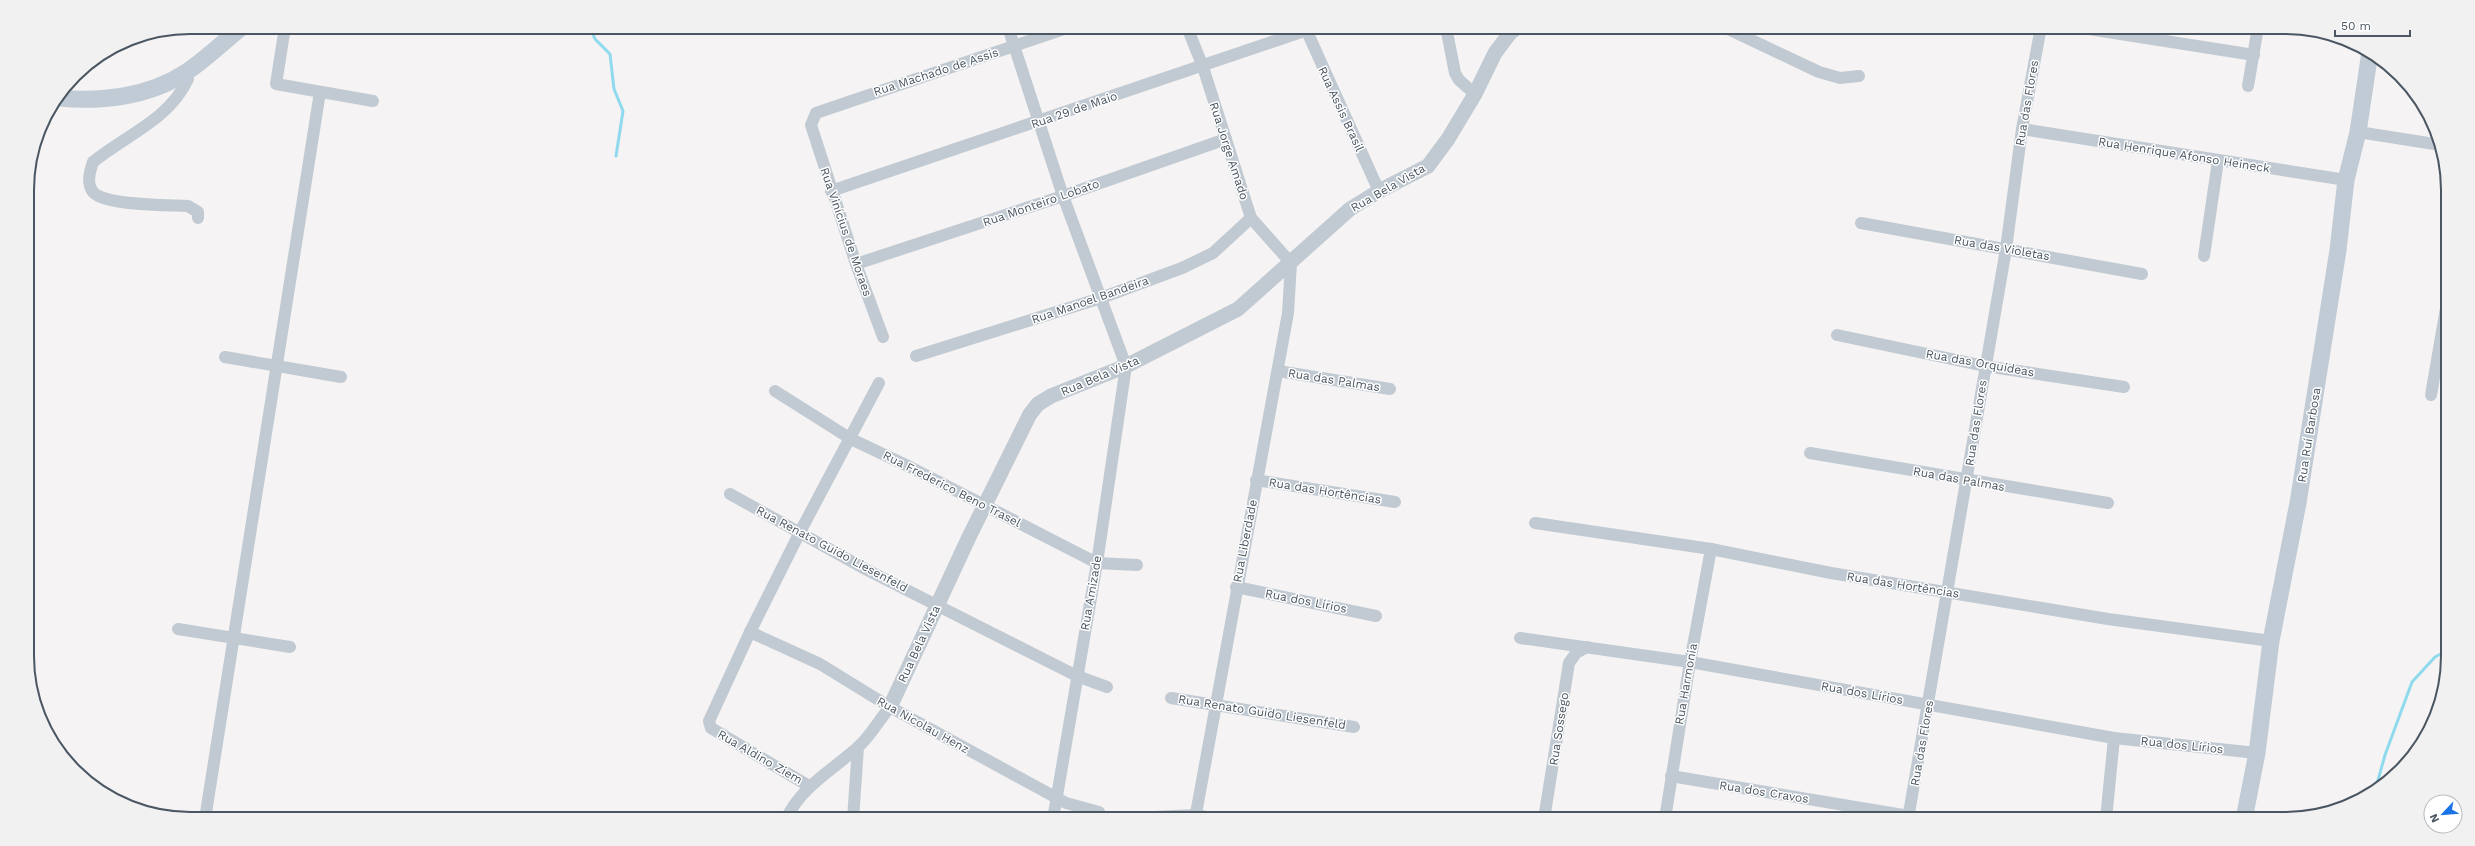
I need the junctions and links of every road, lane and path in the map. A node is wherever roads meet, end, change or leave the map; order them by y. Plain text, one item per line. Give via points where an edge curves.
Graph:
1 (233, 34) edge
2 (284, 34) edge
3 (1010, 34) edge
4 (1050, 34) edge
5 (1190, 34) edge
6 (1292, 34) edge
7 (1312, 34) edge
8 (1447, 34) edge
9 (1509, 34) edge
10 (1739, 34) edge
11 (2040, 34) edge
12 (2120, 34) edge
13 (2257, 34) edge
14 (1014, 47) junction
15 (2254, 55) junction
16 (2369, 58) edge
17 (1203, 66) junction
18 (185, 73) junction
19 (1859, 76) dead end
20 (2248, 86) dead end
21 (320, 92) junction
22 (1476, 94) junction
23 (63, 98) edge
24 (373, 102) dead end
25 (1037, 122) junction
26 (810, 125) joint
27 (2022, 129) junction
28 (2358, 132) junction
29 (1226, 139) junction
30 (2434, 144) edge
31 (2218, 161) junction
32 (2346, 180) junction
33 (831, 191) junction
34 (1379, 191) junction
35 (1062, 196) junction
36 (198, 218) dead end
37 (1251, 218) junction
38 (1861, 223) dead end
39 (2006, 249) junction
40 (2204, 256) dead end
41 (1291, 263) junction
42 (856, 264) junction
43 (2142, 274) dead end
44 (1101, 298) junction
45 (1837, 335) dead end
46 (883, 337) dead end
47 (2441, 337) edge
48 (916, 356) dead end
49 (225, 357) dead end
50 (278, 366) junction
51 (1126, 366) junction
52 (1985, 366) junction
53 (1278, 371) junction
54 (341, 378) dead end
55 (880, 383) dead end
56 (2124, 387) dead end
57 (1390, 389) dead end
58 (775, 391) dead end
59 (2431, 395) dead end
60 (851, 439) junction
61 (1810, 453) dead end
62 (1256, 480) junction
63 (1966, 480) junction
64 (730, 494) dead end
65 (1395, 502) dead end
66 (2108, 503) dead end
67 (985, 505) junction
68 (1535, 523) dead end
69 (800, 532) junction
70 (1711, 549) junction
71 (1097, 564) junction
72 (1137, 565) dead end
73 (1236, 587) junction
74 (1948, 592) junction
75 (937, 604) junction
76 (1376, 616) dead end
77 (178, 629) dead end
78 (750, 632) junction
79 (234, 637) junction
80 (1520, 638) dead end
81 (2271, 642) junction
82 (1587, 646) junction
83 (290, 647) dead end
84 (1690, 662) junction
85 (1077, 676) junction
86 (1107, 687) dead end
87 (1171, 698) dead end
88 (1215, 704) junction
89 (1928, 705) junction
90 (890, 707) junction
91 (1354, 727) dead end
92 (2114, 738) junction
93 (858, 747) junction
94 (2257, 753) junction
95 (1671, 776) junction
96 (809, 786) junction
97 (1057, 798) junction
98 (206, 812) edge
99 (789, 812) edge
100 (853, 812) edge
101 (1054, 812) edge
102 (1099, 812) dead end
103 (1196, 812) edge
104 (1545, 812) edge
105 (1666, 812) edge
106 (1879, 812) edge
107 (1909, 812) edge
108 (2107, 812) edge
109 (2245, 812) edge

1 - 18 main road
2 - 21 street via 276,84
3 - 14 street
4 - 14 street, Rua Machado de Assis
5 - 17 street, Rua Jorge Amado
6 - 17 street, Rua 29 de Maio
7 - 34 street, Rua Assis Brasil
8 - 22 street via 1455,73 1459,80
9 - 22 street, Rua Bela Vista via 1495,53
10 - 19 street via 1819,72 1840,78
11 - 27 street, Rua das Flores
12 - 15 street
13 - 15 street
14 - 25 street
14 - 26 street, Rua Machado de Assis via 824,109 816,114
15 - 20 street
16 - 28 main road, Rua Ruí Barbosa
17 - 25 street, Rua 29 de Maio
17 - 29 street, Rua Jorge Amado
18 - 23 main road via 155,88 128,96 77,100
18 - 36 street via 188,79 183,90 162,115 93,162 89,173 90,185 93,192 100,197 138,204 195,208
21 - 24 street
21 - 50 street
22 - 34 street, Rua Bela Vista via 1428,166
25 - 33 street, Rua 29 de Maio
25 - 35 street
26 - 33 street, Rua Vinícius de Moraes
27 - 31 street, Rua Henrique Afonso Heineck
27 - 39 street, Rua das Flores
28 - 30 street
28 - 32 main road, Rua Ruí Barbosa
29 - 35 street, Rua Monteiro Lobato
29 - 37 street, Rua Jorge Amado
31 - 32 street, Rua Henrique Afonso Heineck
31 - 40 street
32 - 81 main road, Rua Ruí Barbosa via 2338,250 2298,503
33 - 42 street, Rua Vinícius de Moraes
34 - 41 street, Rua Bela Vista via 1350,209
35 - 42 street, Rua Monteiro Lobato
35 - 44 street
37 - 41 street, Rua Jorge Amado
37 - 44 street, Rua Manoel Bandeira via 1213,253 1182,268
38 - 39 street, Rua das Violetas
39 - 43 street, Rua das Violetas
39 - 52 street, Rua das Flores
41 - 51 street, Rua Bela Vista via 1238,309
41 - 53 street, Rua Liberdade via 1288,314
42 - 46 street, Rua Vinícius de Moraes
44 - 48 street, Rua Manoel Bandeira
44 - 51 street
45 - 52 street, Rua das Orquídeas
47 - 59 street
49 - 50 street
50 - 54 street
50 - 79 street
51 - 67 street, Rua Bela Vista via 1050,396 1038,404
51 - 71 street, Rua Amizade
52 - 56 street, Rua das Orquídeas
52 - 63 street, Rua das Flores
53 - 57 street, Rua das Palmas
53 - 62 street, Rua Liberdade
55 - 60 street
58 - 60 street, Rua Frederico Beno Trasel
60 - 67 street, Rua Frederico Beno Trasel
60 - 69 street
61 - 63 street, Rua das Palmas
62 - 65 street, Rua das Hortências
62 - 73 street, Rua Liberdade
63 - 66 street, Rua das Palmas
63 - 74 street, Rua das Flores
64 - 69 street, Rua Renato Guido Liesenfeld
67 - 71 street, Rua Frederico Beno Trasel
67 - 75 street, Rua Bela Vista
68 - 70 street, Rua das Hortências
69 - 75 street, Rua Renato Guido Liesenfeld via 867,570
69 - 78 street
70 - 74 street, Rua das Hortências via 1830,573
70 - 84 street, Rua Harmonia
71 - 72 street, Rua Frederico Beno Trasel
71 - 85 street, Rua Amizade
73 - 76 street, Rua dos Lírios
73 - 88 street, Rua Liberdade
74 - 81 street, Rua das Hortências via 2108,619
74 - 89 street, Rua das Flores
75 - 85 street, Rua Renato Guido Liesenfeld
75 - 90 street, Rua Bela Vista
77 - 79 street
78 - 90 street, Rua Nicolau Henz via 820,664
78 - 96 street, Rua Aldino Ziem via 711,713 711,728
79 - 83 street
79 - 98 street
80 - 82 street, Rua dos Lírios
81 - 94 main road, Rua Ruí Barbosa
82 - 84 street, Rua dos Lírios
82 - 104 street, Rua Sossego via 1576,653 1569,663
84 - 89 street, Rua dos Lírios
84 - 95 street, Rua Harmonia
85 - 86 street, Rua Renato Guido Liesenfeld
85 - 97 street, Rua Amizade
87 - 88 street, Rua Renato Guido Liesenfeld
88 - 91 street, Rua Renato Guido Liesenfeld
88 - 103 street, Rua Liberdade
89 - 92 street, Rua dos Lírios
89 - 107 street, Rua das Flores
90 - 93 street, Rua Bela Vista
90 - 97 street, Rua Nicolau Henz
92 - 94 street, Rua dos Lírios
92 - 108 street
93 - 96 street, Rua Bela Vista
93 - 100 street
94 - 109 main road, Rua Ruí Barbosa
95 - 105 street, Rua Harmonia
95 - 106 street, Rua dos Cravos
96 - 99 street, Rua Bela Vista
97 - 101 street, Rua Amizade
97 - 102 street, Rua Nicolau Henz

